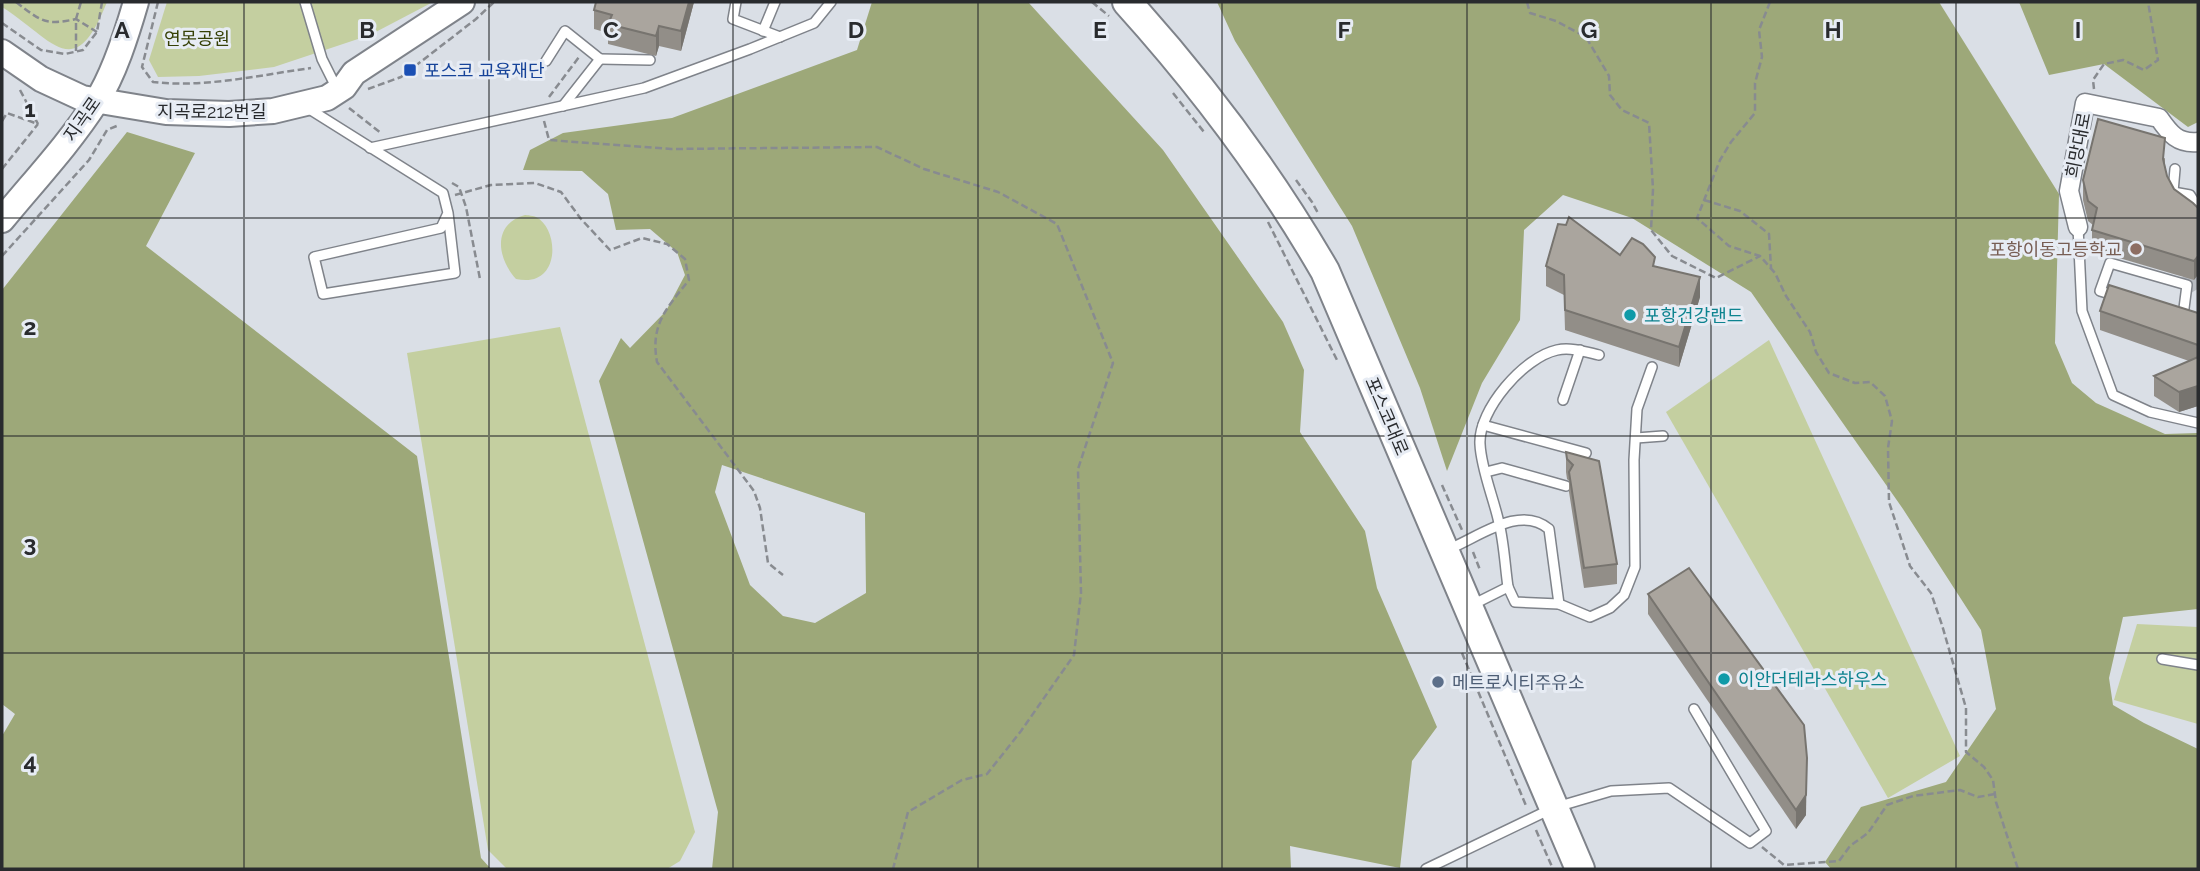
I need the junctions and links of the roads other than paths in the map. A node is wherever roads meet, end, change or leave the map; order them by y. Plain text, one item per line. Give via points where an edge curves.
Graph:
1 (136, 2) edge
2 (305, 2) edge
3 (462, 2) edge
4 (736, 2) edge
5 (775, 2) edge
6 (831, 2) edge
7 (1120, 10) edge
8 (763, 31) junction
9 (780, 37) junction
10 (2, 52) edge
11 (600, 59) junction
12 (650, 60) dead end
13 (546, 61) dead end
14 (338, 91) junction
15 (97, 100) junction
16 (302, 105) junction
17 (563, 106) junction
18 (2198, 142) edge
19 (370, 148) junction
20 (2175, 169) dead end
21 (2198, 208) edge
22 (448, 213) junction
23 (2, 220) edge
24 (2078, 227) joint
25 (2187, 285) joint
26 (1580, 350) junction
27 (1600, 355) dead end
28 (1652, 367) dead end
29 (1563, 400) dead end
30 (2198, 423) edge
31 (1483, 425) junction
32 (1663, 436) dead end
33 (1636, 438) junction
34 (1586, 453) dead end
35 (1486, 472) junction
36 (1566, 486) edge
37 (1500, 526) junction
38 (1444, 551) junction
39 (1508, 587) junction
40 (1559, 604) junction
41 (1469, 607) junction
42 (2162, 659) dead end
43 (2198, 665) edge
44 (1694, 709) dead end
45 (1542, 813) junction
46 (1450, 859) junction
47 (1426, 869) edge
48 (1446, 869) edge
49 (1580, 869) edge

1 - 15 main road, 지곡로
2 - 14 lane via 324,64
3 - 14 main road, 지곡로212번길 via 354,73
4 - 8 lane via 733,19
5 - 8 lane
6 - 9 lane via 814,23
7 - 38 main road, 포스코대로 via 1166,45 1270,181 1307,240 1340,305
8 - 9 lane
9 - 17 lane via 644,88
10 - 15 main road, 지곡로212번길 via 41,79
11 - 12 lane
11 - 13 lane via 565,31
11 - 17 lane
14 - 16 main road, 지곡로212번길
15 - 16 main road, 지곡로212번길 via 139,110 229,114
15 - 23 main road, 지곡로
16 - 19 lane
17 - 19 lane
18 - 24 street, 희망대로 via 2182,142 2159,118 2085,103 2069,191
19 - 22 lane via 437,188
20 - 21 lane via 2173,192 2190,195
22 - 22 lane via 441,228 314,257 323,293 455,272
24 - 30 lane via 2082,312 2113,395 2150,412
25 - 25 lane via 2183,316 2101,291 2110,263
26 - 27 lane
26 - 29 lane
26 - 31 lane via 1545,353 1518,372
28 - 33 lane via 1637,409
31 - 34 lane
31 - 35 lane via 1480,445
32 - 33 lane
33 - 40 lane via 1635,567 1624,595 1590,617
35 - 36 lane via 1502,468
35 - 37 lane
37 - 38 lane
37 - 39 lane
37 - 40 lane via 1517,519 1538,520 1549,529
38 - 41 main road, 포스코대로
39 - 40 lane via 1515,602
39 - 41 lane
41 - 45 main road, 포스코대로
42 - 43 lane
44 - 45 lane via 1766,831 1750,844 1669,788 1611,791
45 - 46 lane
45 - 49 main road, 포스코대로
46 - 47 lane
46 - 48 lane

